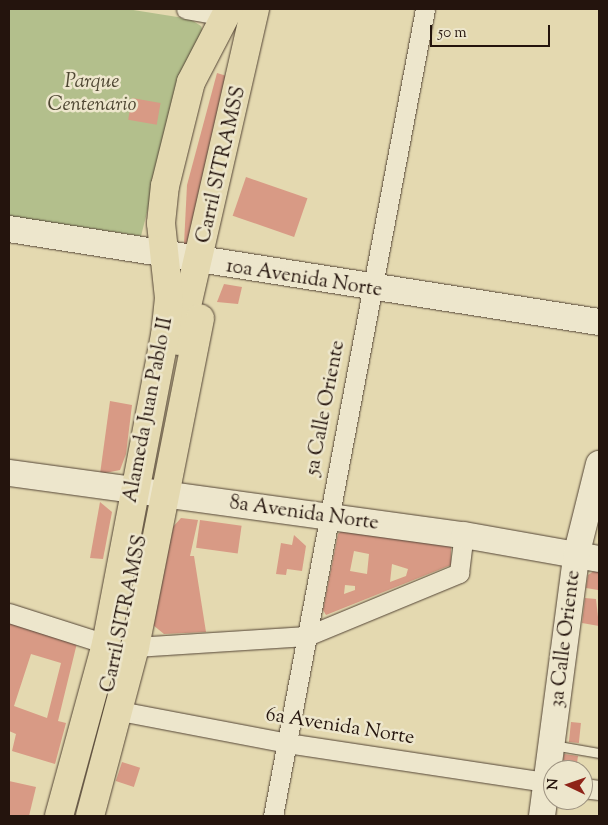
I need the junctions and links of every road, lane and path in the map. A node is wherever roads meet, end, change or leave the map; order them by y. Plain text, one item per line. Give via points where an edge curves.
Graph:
1 (186, 9) edge
2 (255, 9) edge
3 (268, 9) edge
4 (424, 9) edge
5 (233, 11) edge
6 (9, 229) edge
7 (189, 261) junction
8 (372, 290) junction
9 (599, 322) edge
10 (599, 464) edge
11 (9, 473) edge
12 (149, 493) junction
13 (328, 517) junction
14 (464, 535) junction
15 (588, 558) edge
16 (9, 613) edge
17 (307, 636) junction
18 (106, 644) junction
19 (135, 648) junction
20 (120, 711) junction
21 (287, 743) junction
22 (552, 745) junction
23 (599, 753) edge
24 (551, 760) edge
25 (543, 781) edge
26 (59, 816) edge
27 (76, 816) edge
28 (90, 816) edge
29 (273, 816) edge

1 - 5 street
2 - 7 main road, Carril SITRAMSS
3 - 7 main road, Alameda Juan Pablo II
4 - 8 street, 5a Calle Oriente
5 - 7 main road, Carril SITRAMSS via 199,104 179,186
6 - 7 street, 10a Avenida Norte
7 - 8 street, 10a Avenida Norte
7 - 12 main road, Alameda Juan Pablo II
7 - 12 main road, Carril SITRAMSS via 183,321
7 - 12 main road, Alameda Juan Pablo II via 167,318
8 - 9 street, 10a Avenida Norte
8 - 13 street, 5a Calle Oriente
10 - 15 street, 3a Calle Oriente
11 - 12 street, 8a Avenida Norte
12 - 13 street, 8a Avenida Norte
12 - 18 main road, Alameda Juan Pablo II
12 - 19 main road, Alameda Juan Pablo II
12 - 27 main road, Carril SITRAMSS via 120,648
13 - 14 street, 8a Avenida Norte
13 - 17 street, 5a Calle Oriente
14 - 15 street, 8a Avenida Norte
14 - 17 street via 459,573
15 - 22 street, 3a Calle Oriente
16 - 18 street
17 - 19 street
17 - 21 street, 5a Calle Oriente
18 - 26 main road, Alameda Juan Pablo II
19 - 20 main road, Alameda Juan Pablo II
20 - 21 street, 6a Avenida Norte
20 - 28 main road, Alameda Juan Pablo II
21 - 25 street, 6a Avenida Norte
21 - 29 street, 5a Calle Oriente
22 - 23 lane
22 - 24 street, 3a Calle Oriente

